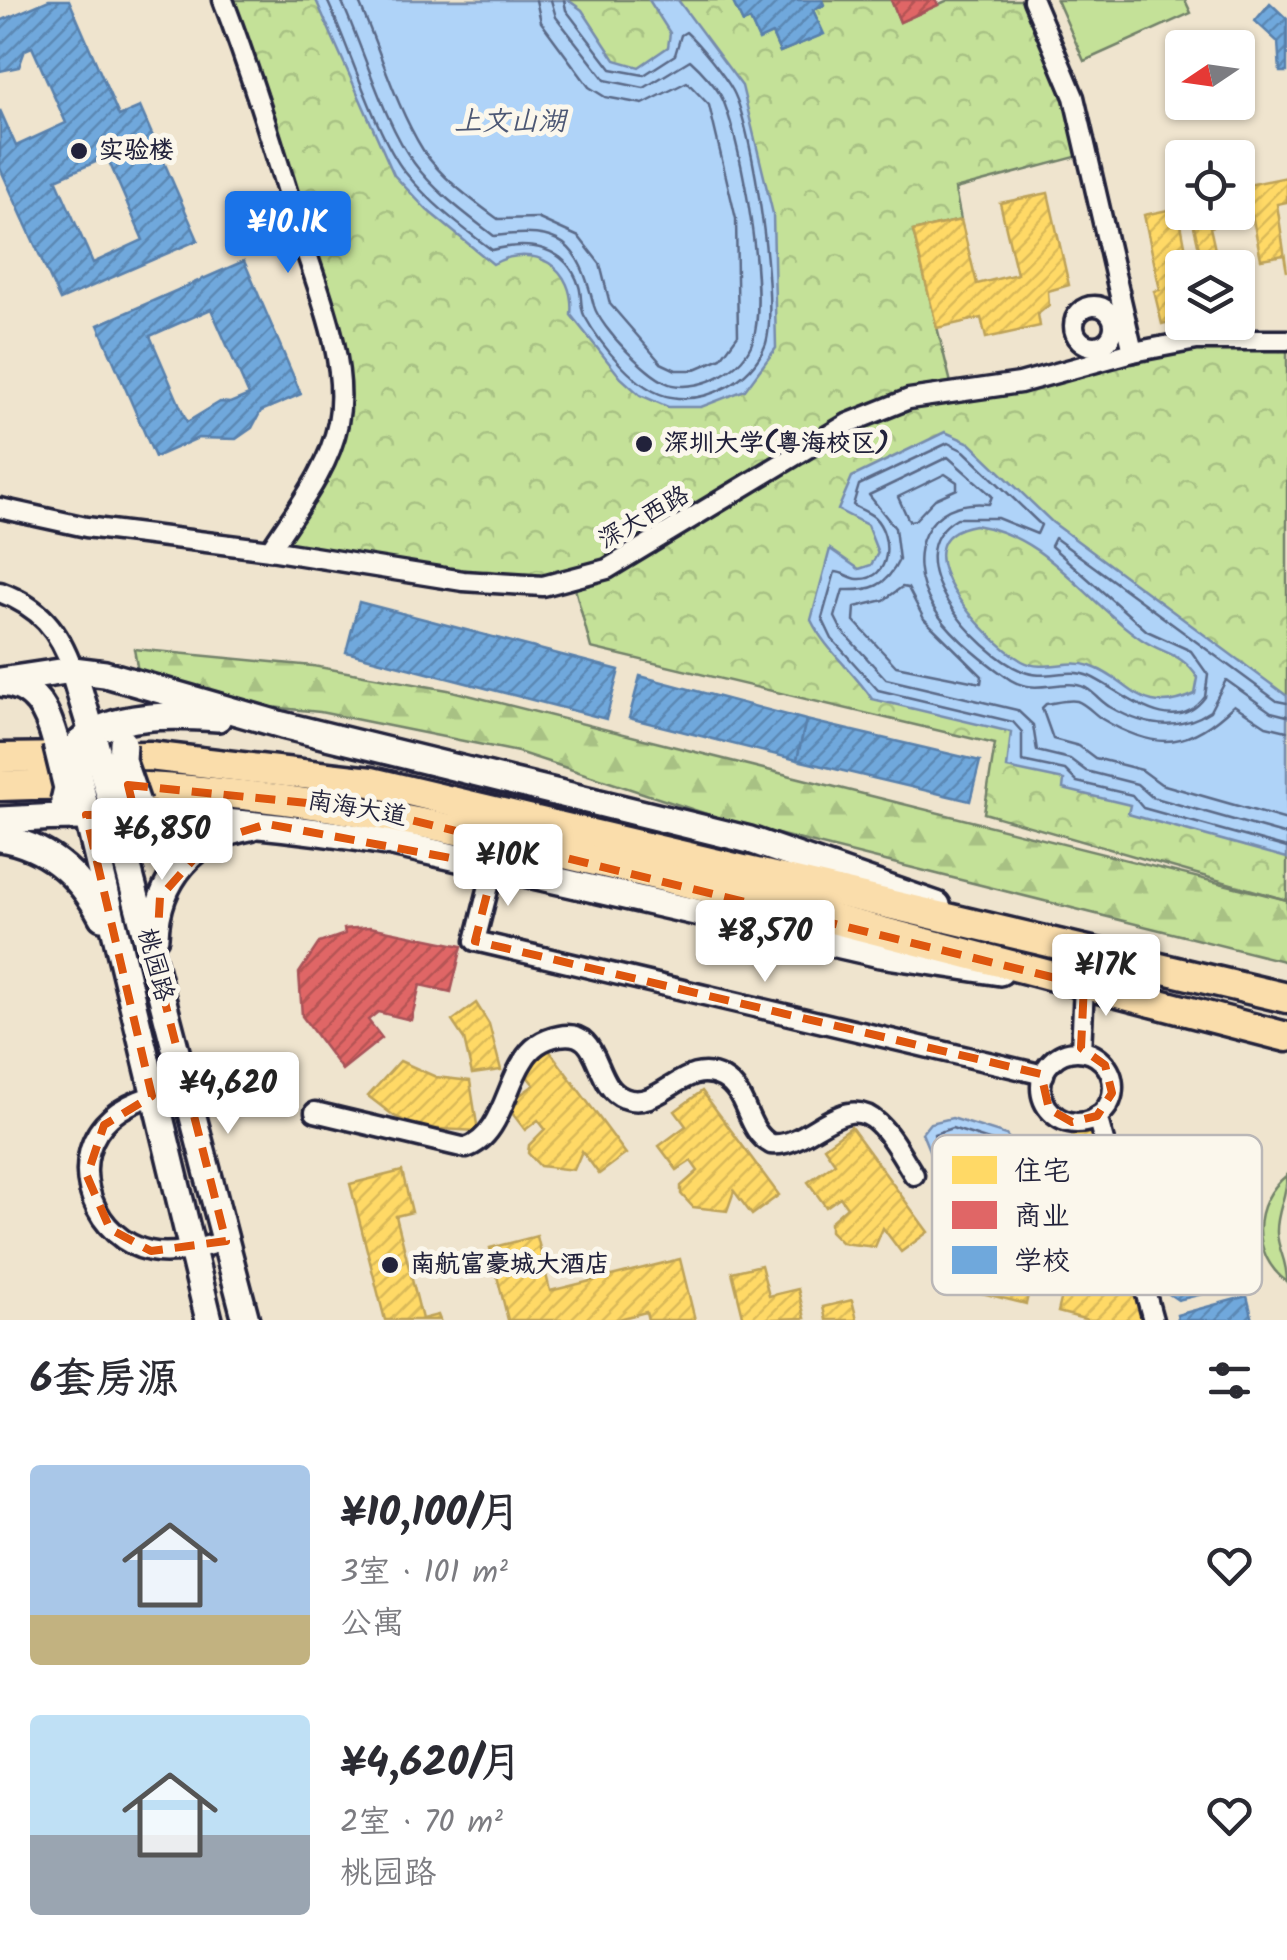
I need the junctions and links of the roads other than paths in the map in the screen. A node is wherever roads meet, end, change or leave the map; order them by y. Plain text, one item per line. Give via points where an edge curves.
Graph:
1 (223, 0) edge
2 (1033, 0) edge
3 (1287, 340) edge
4 (1133, 352) junction
5 (0, 508) edge
6 (270, 550) junction
7 (0, 592) edge
8 (73, 670) junction
9 (0, 682) edge
10 (161, 717) junction
11 (282, 725) junction
12 (80, 740) junction
13 (0, 758) edge
14 (0, 786) edge
15 (121, 807) junction
16 (70, 809) junction
17 (0, 820) edge
18 (267, 824) junction
19 (0, 838) edge
20 (494, 866) junction
21 (1018, 933) junction
22 (118, 955) junction
23 (156, 967) junction
24 (1084, 985) junction
25 (1287, 998) edge
26 (1287, 1037) edge
27 (1081, 1052) junction
28 (1044, 1074) junction
29 (187, 1087) junction
30 (152, 1096) junction
31 (315, 1112) dead end
32 (1097, 1116) junction
33 (1102, 1135) edge
34 (914, 1175) dead end
35 (226, 1242) junction
36 (192, 1249) junction
37 (1146, 1295) edge
38 (209, 1320) edge
39 (246, 1320) edge
40 (1153, 1320) edge

1 - 6 street via 303,244 339,388 338,424 316,480
2 - 4 street via 1074,97
3 - 4 street, 深大西路 via 1197,340
4 - 6 street, 深大西路 via 1050,377 890,404 638,553 573,581 507,586
5 - 6 street, 深大西路 via 86,528
7 - 8 street via 43,616
8 - 9 main road
8 - 11 main road
8 - 12 main road, 桃园路
9 - 12 main road via 41,702
10 - 11 main road
10 - 12 main road
10 - 15 main road, bridge via 123,743
11 - 21 main road via 750,840
12 - 15 main road, 桃园路, bridge
12 - 16 main road, 桃园路, bridge
13 - 21 main road, 南海大道 via 149,756 370,782
14 - 24 main road, 南海大道 via 153,785 366,809 739,895
15 - 16 main road
15 - 18 main road
15 - 23 main road, 桃园路
16 - 17 main road
16 - 22 main road, 桃园路
18 - 20 main road
18 - 23 main road via 209,842 170,877 156,918
19 - 22 main road via 32,847 76,877
20 - 24 main road via 880,954
20 - 28 street via 475,941
21 - 25 main road, 南海大道
22 - 30 main road, 桃园路
23 - 29 main road, 桃园路
24 - 26 main road, 南海大道
24 - 27 street
27 - 28 street via 1062,1054
27 - 32 street via 1098,1058 1112,1083 1109,1102
28 - 32 street via 1042,1092 1055,1116 1080,1123
29 - 30 street
29 - 35 main road, 桃园路
30 - 36 main road, 桃园路
30 - 36 street via 104,1125 88,1158 90,1195 99,1216 128,1243 151,1251
31 - 34 street via 466,1148 488,1134 535,1045 566,1034 592,1048 611,1089 630,1100 642,1101 684,1076 720,1076 734,1086 754,1130 771,1144 794,1143 840,1115 865,1114 882,1127
32 - 33 street
35 - 36 street
35 - 39 main road, 桃园路
36 - 38 main road, 桃园路
37 - 40 street

